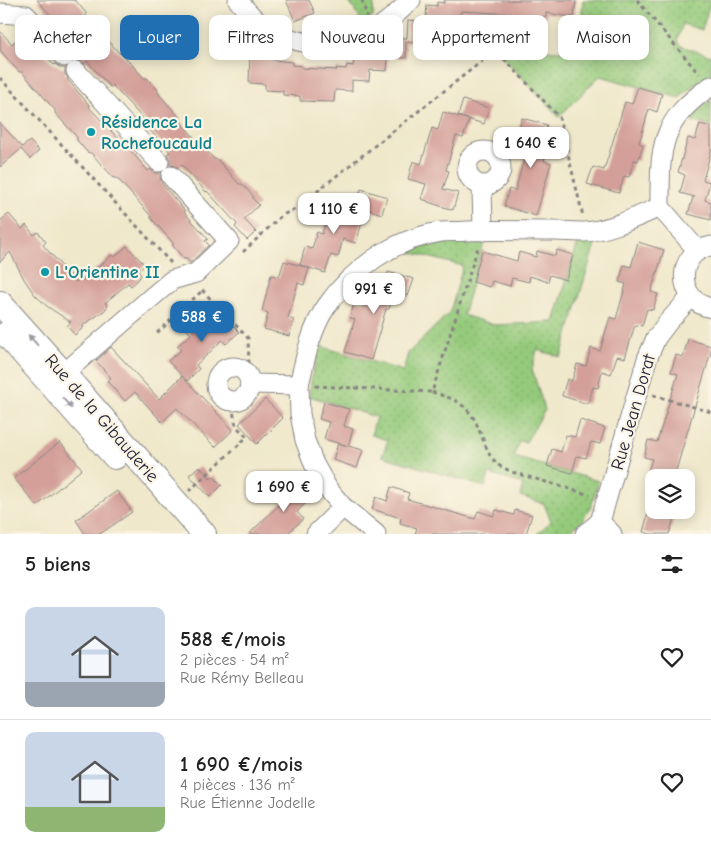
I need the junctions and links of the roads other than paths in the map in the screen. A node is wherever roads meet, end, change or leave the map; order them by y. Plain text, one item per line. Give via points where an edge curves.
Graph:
1 (238, 0) edge
2 (411, 0) edge
3 (0, 13) edge
4 (26, 15) edge
5 (76, 71) dead end
6 (711, 86) edge
7 (482, 186) dead end
8 (660, 207) junction
9 (483, 231) junction
10 (705, 249) edge
11 (691, 297) junction
12 (0, 303) edge
13 (711, 308) edge
14 (0, 327) edge
15 (57, 379) junction
16 (248, 379) junction
17 (299, 385) junction
18 (343, 507) junction
19 (606, 528) edge
20 (184, 534) edge
21 (204, 534) edge
22 (316, 534) edge
23 (376, 534) edge
24 (585, 534) edge

1 - 2 street via 264,27 289,39 312,44 354,40 393,18
3 - 4 street
5 - 15 street via 229,241 196,273 172,280
6 - 8 street via 685,107 666,135 660,162
7 - 9 street
8 - 9 street via 615,225 585,232
8 - 10 street
9 - 17 street via 441,232 414,239 388,250 361,268 326,308 314,331
10 - 11 street via 689,260 684,273 685,286
11 - 13 street
11 - 19 street, Rue Jean Dorat via 656,338 647,358 607,500
15 -> 12 street, Rue de la Gibauderie
14 - 15 street, Rue de la Gibauderie
15 -> 20 street, Rue de la Gibauderie
15 - 21 street, Rue de la Gibauderie
16 - 16 street via 246,395 232,401 221,397 216,387 221,372 232,367 242,370
16 - 17 street
17 - 18 street via 305,440 328,489
18 - 22 street
18 - 23 street
19 - 24 street

